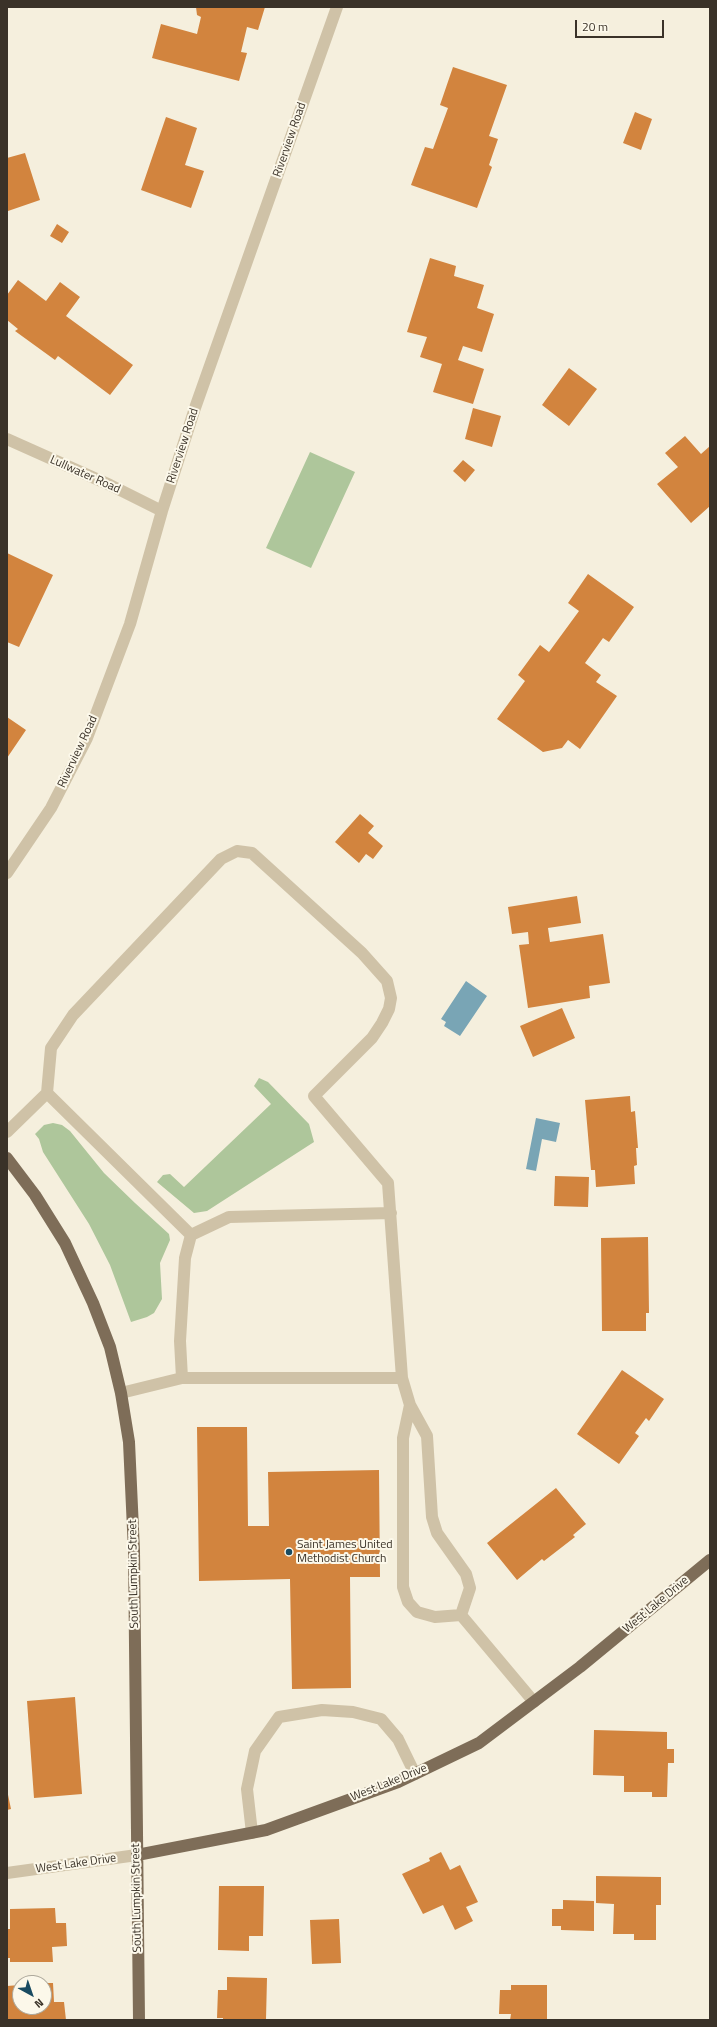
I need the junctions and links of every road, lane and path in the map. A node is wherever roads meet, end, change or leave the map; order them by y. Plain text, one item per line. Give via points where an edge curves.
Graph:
1 (337, 7) edge
2 (7, 439) edge
3 (162, 511) junction
4 (7, 873) edge
5 (47, 1093) junction
6 (7, 1132) edge
7 (7, 1158) edge
8 (391, 1213) junction
9 (191, 1235) junction
10 (182, 1378) junction
11 (402, 1378) junction
12 (122, 1393) junction
13 (410, 1405) junction
14 (710, 1560) edge
15 (460, 1615) junction
16 (534, 1702) junction
17 (415, 1774) junction
18 (252, 1832) junction
19 (137, 1855) junction
20 (7, 1873) edge
21 (139, 2020) edge

1 - 3 street, Riverview Road via 195,408
2 - 3 street, Lullwater Road
3 - 4 street, Riverview Road via 130,624 87,738 51,808
5 - 6 street
5 - 8 street via 51,1048 73,1015 221,859 237,851 252,853 362,953 387,982 391,998 389,1009 379,1028 314,1096 388,1183
5 - 9 street
7 - 12 main road, South Lumpkin Street via 36,1196 65,1243 94,1303 110,1347
8 - 9 street via 229,1217
8 - 11 street
9 - 10 street via 185,1258 182,1297
10 - 11 street
10 - 12 street
11 - 13 street
12 - 19 main road, South Lumpkin Street via 129,1442 133,1508
13 - 15 street via 426,1436 432,1517 437,1533 466,1574 470,1588
13 - 15 street via 403,1438 403,1587 408,1602 417,1612 435,1617
14 - 16 main road, West Lake Drive via 580,1668
15 - 16 street
16 - 17 main road, West Lake Drive via 479,1743
17 - 18 main road, West Lake Drive via 266,1830
17 - 18 street via 398,1739 381,1719 353,1712 322,1710 279,1717 255,1751 247,1789
18 - 19 main road, West Lake Drive
19 - 20 street, West Lake Drive
19 - 21 main road, South Lumpkin Street

